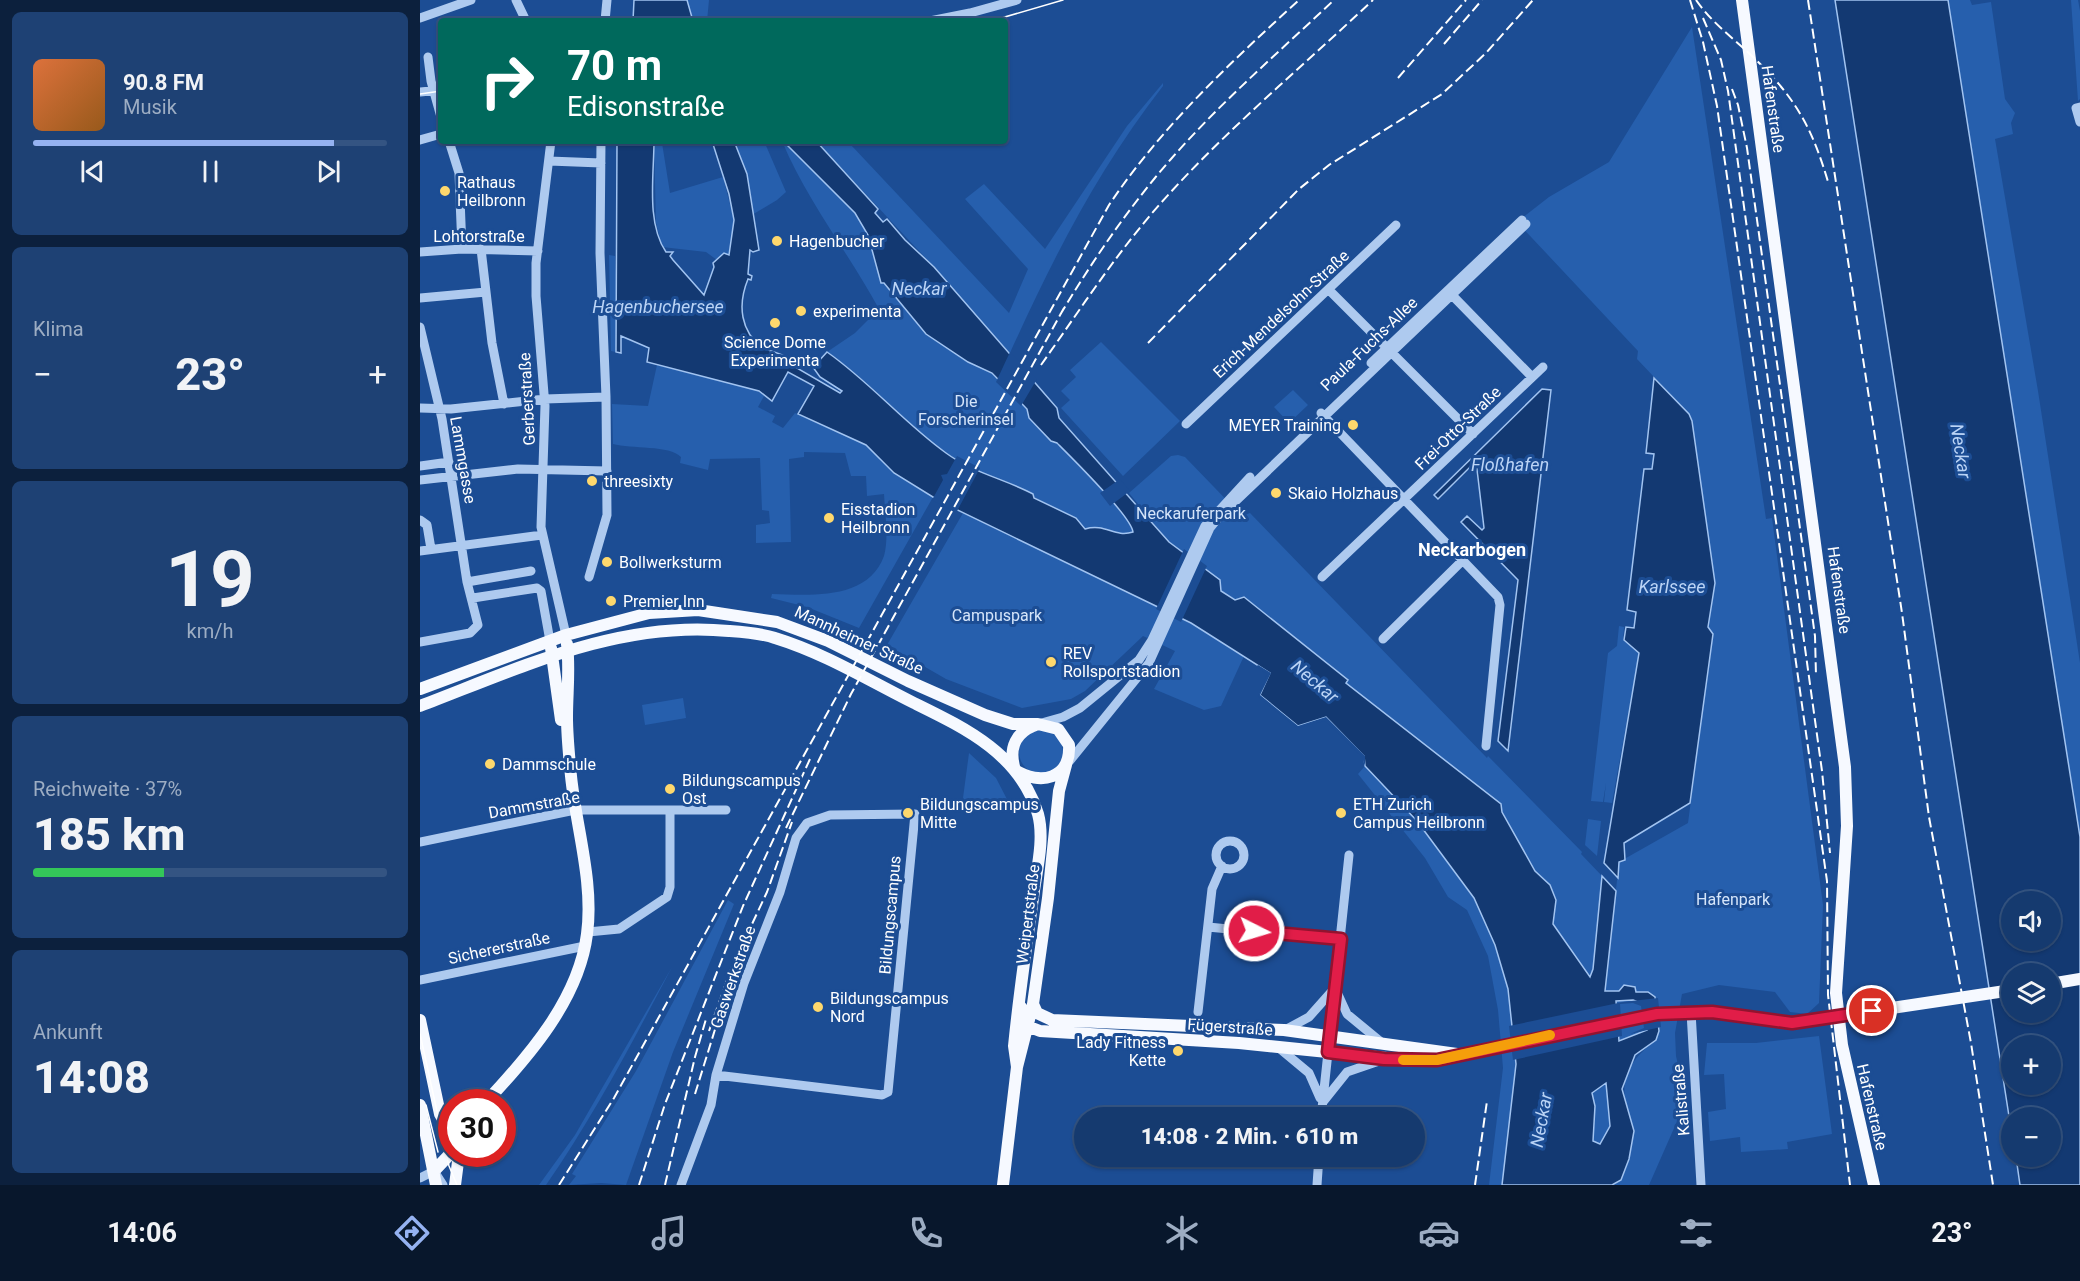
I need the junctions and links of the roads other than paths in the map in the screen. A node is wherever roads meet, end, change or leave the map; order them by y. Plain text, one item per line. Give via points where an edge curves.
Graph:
1 (471, 0) edge
2 (516, 0) edge
3 (607, 0) edge
4 (1017, 0) edge
5 (1742, 0) edge
6 (970, 14) junction
7 (420, 18) edge
8 (525, 18) edge
9 (605, 18) edge
10 (947, 18) edge
11 (963, 18) edge
12 (428, 57) dead end
13 (430, 89) edge
14 (2080, 107) edge
15 (438, 109) edge
16 (2080, 122) edge
17 (438, 135) edge
18 (420, 140) edge
19 (450, 144) edge
20 (551, 144) edge
21 (601, 144) edge
22 (549, 161) junction
23 (601, 163) junction
24 (1524, 222) dead end
25 (1396, 225) dead end
26 (462, 249) junction
27 (481, 249) junction
28 (538, 250) junction
29 (420, 252) edge
30 (1329, 290) junction
31 (486, 292) junction
32 (1449, 292) junction
33 (420, 298) edge
34 (420, 327) edge
35 (1389, 350) junction
36 (1543, 367) dead end
37 (1532, 377) junction
38 (606, 397) junction
39 (544, 399) junction
40 (504, 404) junction
41 (420, 408) edge
42 (439, 408) junction
43 (1322, 414) junction
44 (1186, 424) dead end
45 (1473, 434) junction
46 (449, 462) junction
47 (420, 466) edge
48 (545, 470) junction
49 (607, 471) junction
50 (451, 476) junction
51 (420, 480) edge
52 (1404, 500) junction
53 (420, 520) edge
54 (542, 536) junction
55 (462, 544) junction
56 (431, 549) junction
57 (420, 551) edge
58 (1464, 560) junction
59 (531, 572) dead end
60 (552, 575) junction
61 (1322, 577) dead end
62 (589, 578) dead end
63 (467, 582) junction
64 (537, 588) junction
65 (473, 598) junction
66 (678, 611) junction
67 (678, 629) junction
68 (566, 635) junction
69 (1383, 639) dead end
70 (550, 641) junction
71 (420, 642) edge
72 (1156, 642) junction
73 (568, 650) junction
74 (552, 656) junction
75 (420, 689) edge
76 (420, 706) edge
77 (1038, 723) junction
78 (1486, 746) dead end
79 (1066, 765) junction
80 (1015, 770) junction
81 (571, 775) junction
82 (575, 810) junction
83 (726, 810) dead end
84 (670, 812) junction
85 (848, 814) joint
86 (420, 842) edge
87 (1348, 855) dead end
88 (1222, 866) dead end
89 (1208, 927) junction
90 (588, 932) junction
91 (1341, 939) junction
92 (585, 946) junction
93 (2080, 979) edge
94 (420, 980) edge
95 (2061, 982) edge
96 (1335, 988) junction
97 (2001, 992) edge
98 (1020, 999) junction
99 (1033, 1004) junction
100 (1198, 1012) dead end
101 (1685, 1012) junction
102 (420, 1020) edge
103 (1027, 1026) junction
104 (1284, 1030) junction
105 (1329, 1036) junction
106 (1384, 1043) junction
107 (1278, 1047) junction
108 (1328, 1052) junction
109 (1460, 1054) junction
110 (1384, 1059) junction
111 (1017, 1067) junction
112 (716, 1075) junction
113 (498, 1089) edge
114 (1322, 1104) junction
115 (420, 1105) edge
116 (438, 1105) edge
117 (1322, 1107) edge
118 (438, 1167) edge
119 (457, 1167) edge
120 (1318, 1167) edge
121 (434, 1171) junction
122 (420, 1178) edge
123 (436, 1185) edge
124 (444, 1185) edge
125 (455, 1185) edge
126 (681, 1185) edge
127 (1003, 1185) edge
128 (1317, 1185) edge
129 (1701, 1185) edge
130 (1874, 1185) edge

1 - 7 street
2 - 8 street
3 - 9 street
4 - 6 street
5 - 130 main road, Hafenstraße via 1844,757 1846,826 1836,993 1842,1045
6 - 10 street
6 - 11 street
12 - 13 street
13 - 15 street
14 - 16 street via 2076,108
17 - 18 street
19 - 26 street via 459,172
20 - 22 street, Gerberstraße
21 - 23 street
22 - 23 street
22 - 28 street, Gerberstraße
23 - 38 street
24 - 32 street, Paula-Fuchs-Allee
25 - 30 street, Erich-Mendelsohn-Straße
26 - 27 street, Lohtorstraße
26 - 29 street, Lohtorstraße
27 - 28 street, Lohtorstraße
27 - 31 street
28 - 39 street, Gerberstraße via 536,296
30 - 35 street
30 - 44 street, Erich-Mendelsohn-Straße
31 - 33 street
31 - 40 street
32 - 35 street, Paula-Fuchs-Allee
32 - 37 street
34 - 42 street, Lammgasse
35 - 43 street, Paula-Fuchs-Allee
35 - 45 street
36 - 37 street, Frei-Otto-Straße
37 - 45 street, Frei-Otto-Straße
38 - 39 street
38 - 49 street
39 - 40 street
39 - 48 street, Gerberstraße
40 - 42 street
41 - 42 street
42 - 46 street, Lammgasse
43 - 52 street
43 - 72 street, Paula-Fuchs-Allee via 1208,527
45 - 52 street, Frei-Otto-Straße
46 - 47 street
46 - 50 street, Lammgasse
48 - 49 street
48 - 50 street
48 - 54 street, Gerberstraße
49 - 62 street via 607,515
50 - 51 street
50 - 55 street, Lammgasse
52 - 58 street
52 - 61 street, Frei-Otto-Straße
53 - 56 street via 427,525
54 - 55 street
54 - 60 street, Gerberstraße
55 - 56 street
55 - 63 street, Lammgasse
56 - 57 street
58 - 69 street
58 - 78 street via 1494,592 1500,605
59 - 63 street
60 - 64 street
60 - 68 street, Gerberstraße
63 - 65 street, Lammgasse
64 - 65 street
64 - 70 street via 541,591
65 - 71 street, Lammgasse via 478,625 473,632
66 - 67 main road
66 - 68 main road, Mannheimer Straße via 649,613
66 - 77 main road, Mannheimer Straße via 747,615 777,622 828,641 985,715 1013,724
67 - 73 main road, Mannheimer Straße via 619,636
67 - 80 main road, Mannheimer Straße via 773,637 820,655 970,730
68 - 70 main road, Mannheimer Straße
68 - 73 main road
70 - 74 main road
70 - 75 main road, Mannheimer Straße
72 - 77 street, Mannheimer Straße via 1080,708
72 - 79 street via 1137,680
73 - 74 main road, Mannheimer Straße
73 - 81 main road
74 - 76 main road, Mannheimer Straße
74 - 81 main road
77 - 79 main road via 1048,724 1065,736 1069,745
77 - 80 main road via 1018,735 1012,758
79 - 80 main road via 1044,780
79 - 99 main road, Weipertstraße via 1059,791
80 - 98 main road, Weipertstraße via 1035,807 1040,831
81 - 82 main road
82 - 84 street, Dammstraße
82 - 86 street, Dammstraße
82 - 90 main road via 587,886
83 - 84 street, Dammstraße
84 - 90 street via 667,897 619,929
85 - 112 street, Gaswerkstraße via 807,823 796,838
85 - 112 street, Bildungscampus via 915,814 888,1092 882,1095
87 - 91 street
88 - 89 street via 1212,889
89 - 91 street
89 - 100 street
90 - 92 main road
91 - 96 street
92 - 94 street, Sichererstraße
92 - 113 main road via 578,972 553,1020
93 - 95 main road
96 - 104 street via 1309,1017
96 - 105 street
96 - 106 street via 1347,1014
97 - 101 main road, Fügerstraße, bridge via 1792,1023
98 - 103 main road
98 - 111 main road, Weipertstraße via 1014,1046
99 - 103 main road, Weipertstraße
99 - 104 main road, Fügerstraße via 1037,1013 1052,1020
101 - 109 main road, Fügerstraße via 1626,1019
101 - 129 street, Kalistraße
102 - 116 main road
103 - 107 main road, Fügerstraße via 1059,1033
103 - 111 main road, Weipertstraße
104 - 105 main road, Fügerstraße
105 - 106 main road, Fügerstraße
105 - 108 street
106 - 109 main road, Fügerstraße
107 - 108 main road, Fügerstraße
107 - 114 street via 1309,1072
108 - 110 main road, Fügerstraße
108 - 114 street
109 - 110 main road, Fügerstraße via 1437,1060
110 - 114 street via 1347,1072
111 - 127 main road, Weipertstraße
112 - 126 street, Gaswerkstraße via 711,1106
114 - 117 street
115 - 121 main road
118 - 121 main road
119 - 125 main road
120 - 128 street
121 - 122 street
121 - 123 main road
121 - 124 street

